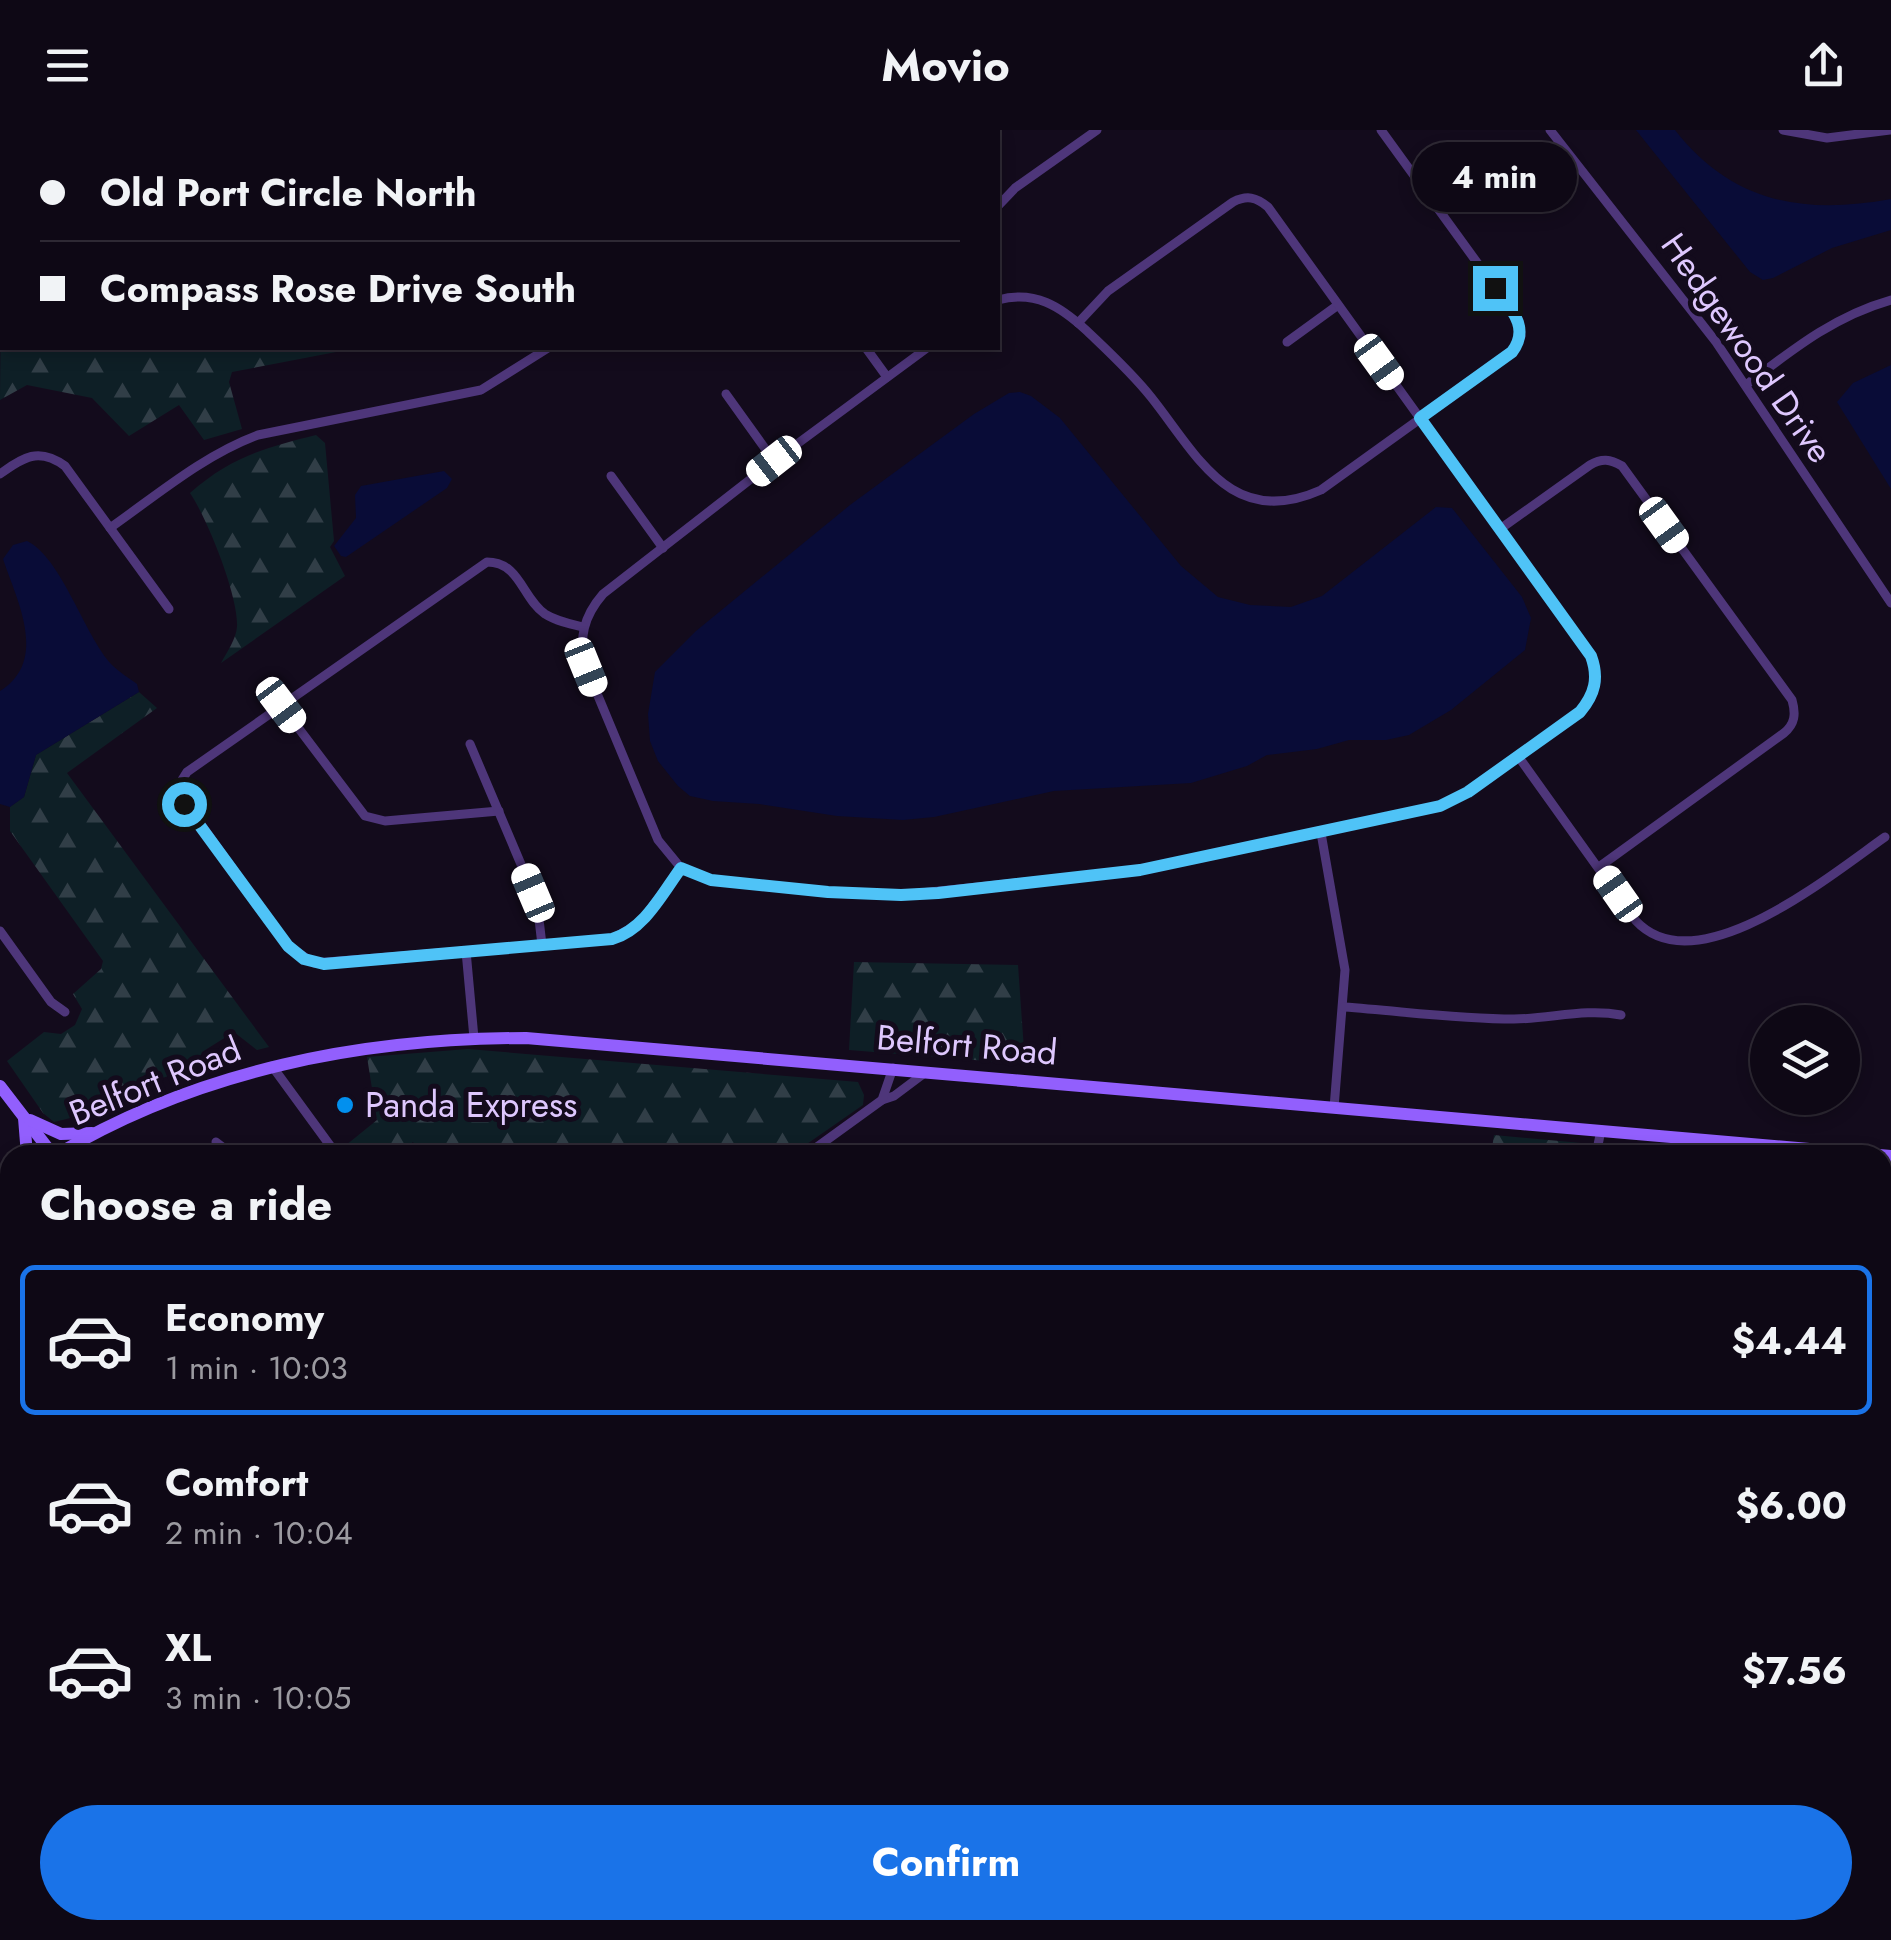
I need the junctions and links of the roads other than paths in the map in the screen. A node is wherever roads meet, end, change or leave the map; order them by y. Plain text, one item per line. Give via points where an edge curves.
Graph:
1 (1097, 130) edge
2 (1381, 130) edge
3 (1550, 130) edge
4 (1783, 130) edge
5 (1890, 130) edge
6 (1000, 204) edge
7 (1000, 300) edge
8 (1891, 300) edge
9 (1338, 305) junction
10 (1078, 323) junction
11 (1287, 342) dead end
12 (545, 350) edge
13 (867, 350) edge
14 (924, 350) edge
15 (887, 377) junction
16 (1746, 385) junction
17 (726, 394) dead end
18 (1420, 418) junction
19 (774, 461) junction
20 (0, 474) edge
21 (612, 476) dead end
22 (110, 528) junction
23 (1500, 528) junction
24 (663, 548) junction
25 (1891, 603) edge
26 (169, 610) dead end
27 (583, 628) junction
28 (281, 705) junction
29 (470, 744) dead end
30 (1518, 756) junction
31 (499, 812) junction
32 (1321, 833) junction
33 (1885, 837) dead end
34 (1598, 867) junction
35 (681, 868) junction
36 (0, 931) edge
37 (542, 944) junction
38 (466, 951) junction
39 (1344, 1007) junction
40 (65, 1012) dead end
41 (1620, 1015) dead end
42 (474, 1038) junction
43 (272, 1066) junction
44 (892, 1068) junction
45 (926, 1072) junction
46 (0, 1086) edge
47 (882, 1100) junction
48 (1334, 1108) junction
49 (24, 1116) junction
50 (1601, 1130) junction
51 (99, 1133) junction
52 (216, 1142) dead end
53 (26, 1145) edge
54 (46, 1145) edge
55 (74, 1145) edge
56 (220, 1145) edge
57 (330, 1145) edge
58 (820, 1145) edge
59 (1598, 1145) edge
60 (1768, 1145) edge

1 - 6 street
2 - 18 street via 1518,319 1521,336 1512,352
3 - 16 street, Hedgewood Drive
4 - 5 street via 1828,138
7 - 10 street via 1039,298
8 - 16 street via 1821,329
9 - 10 street via 1268,207 1249,197 1108,291
9 - 11 street
9 - 18 street
10 - 18 street via 1140,382 1213,478 1240,495 1275,501 1307,496
12 - 22 street via 481,390 238,442
13 - 15 street
14 - 15 street
15 - 19 street
16 - 25 street, Hedgewood Drive
17 - 19 street
18 - 23 street
19 - 24 street
20 - 22 street via 22,458 47,455 65,466
21 - 24 street
22 - 26 street
23 - 30 street via 1596,668 1595,688 1580,712
23 - 34 street via 1590,465 1608,460 1622,466 1792,700 1795,718 1784,733
24 - 27 street via 603,594
27 - 28 street via 546,614 512,570 487,562
27 - 35 street via 582,656 593,684 658,840
28 - 31 street via 365,816 385,821
28 - 38 street via 188,772 180,788 184,804 288,946 324,964
29 - 31 street
30 - 32 street via 1440,806
30 - 34 street
31 - 37 street via 537,902
32 - 35 street via 1140,870 901,895 711,880
32 - 39 street via 1344,949
33 - 34 street via 1757,921 1691,940 1646,932
35 - 37 street via 630,931 612,939
36 - 40 street
37 - 38 street
38 - 42 street
39 - 41 street via 1484,1018
39 - 48 street
42 - 43 street, Belfort Road
42 - 44 street, Belfort Road
43 - 51 street, Belfort Road
43 - 57 street
44 - 45 street, Belfort Road
44 - 47 street
45 - 47 street
45 - 48 street, Belfort Road
46 - 49 street
47 - 58 street
48 - 50 street, Belfort Road
49 - 51 street via 61,1134
49 - 53 street
49 - 54 street
50 - 59 street
50 - 60 street, Belfort Road
51 - 55 street, Belfort Road
52 - 56 street

